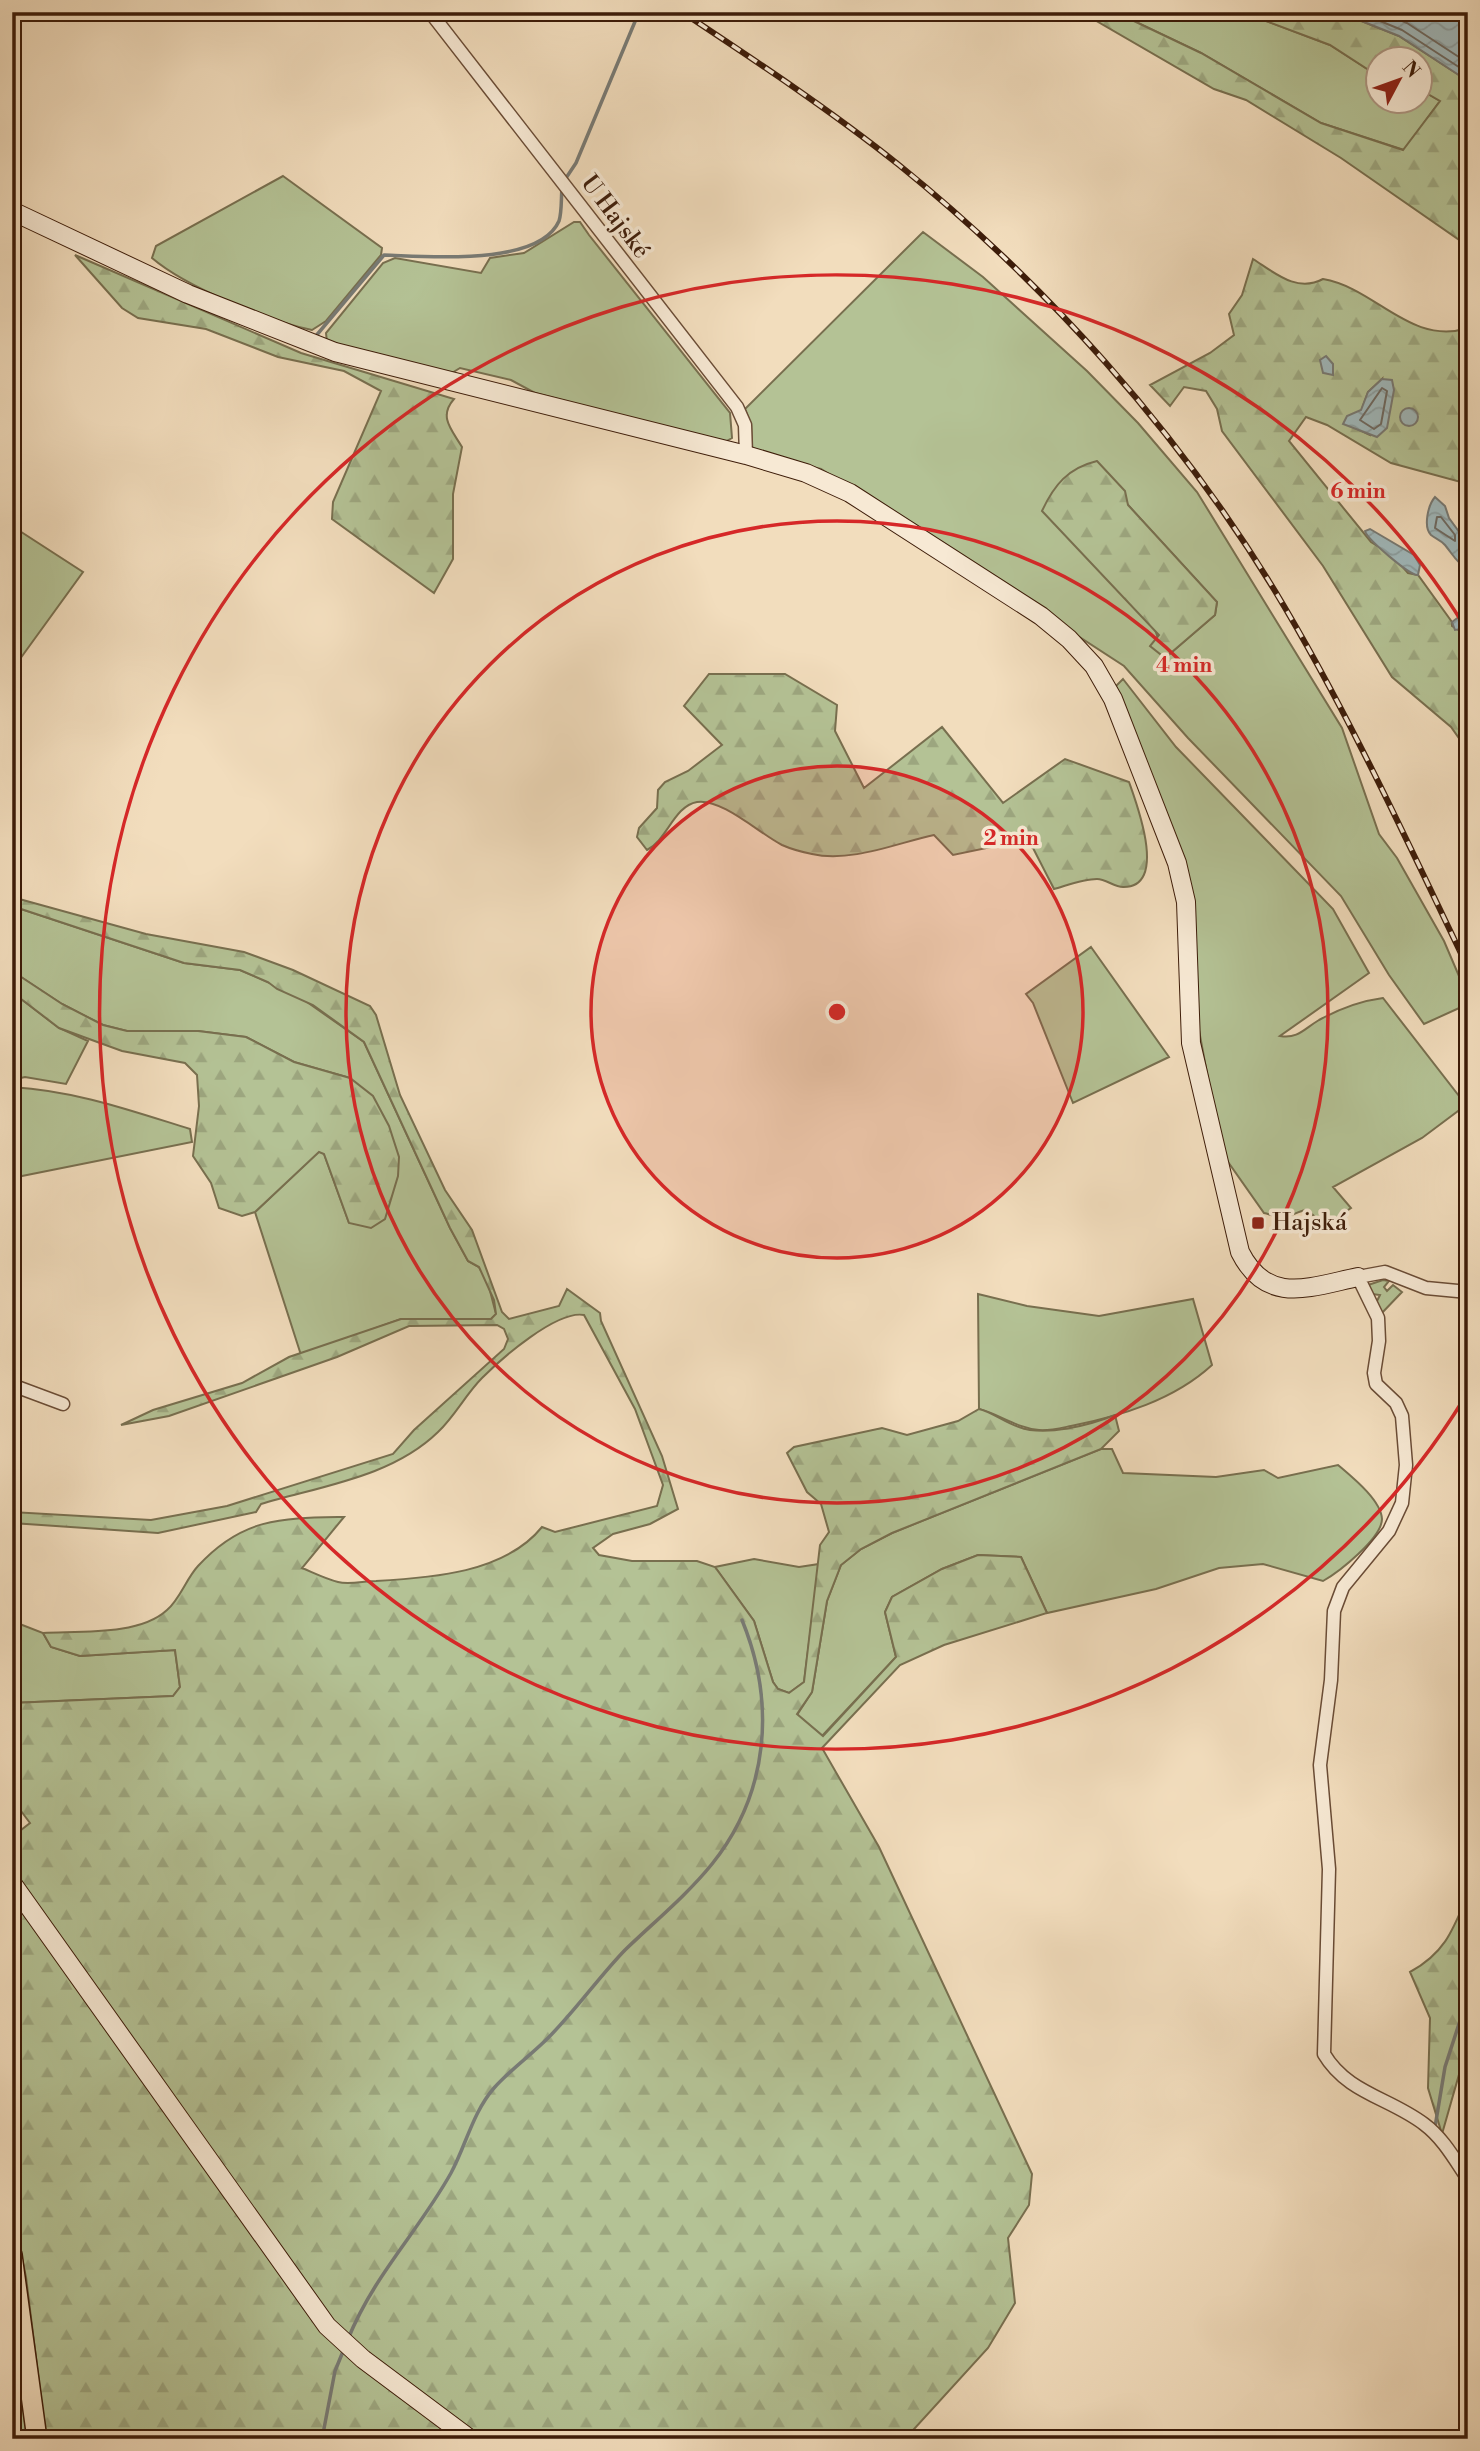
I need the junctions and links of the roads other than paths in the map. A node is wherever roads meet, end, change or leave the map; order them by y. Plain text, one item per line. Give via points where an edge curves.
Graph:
1 (430, 12) edge
2 (12, 211) edge
3 (746, 455) junction
4 (1358, 1276) junction
5 (1468, 1292) edge
6 (12, 1385) edge
7 (63, 1404) dead end
8 (12, 1883) edge
9 (1468, 2179) edge
10 (12, 2255) edge
11 (37, 2439) edge
12 (470, 2439) edge

1 - 3 street, U Hajské via 737,407 745,425
2 - 3 street via 188,294 335,352
3 - 4 street via 806,473 850,493 1041,616 1094,666 1127,730 1177,863 1186,902 1191,1043 1240,1252 1256,1279 1274,1286 1299,1289
4 - 5 street via 1385,1272 1426,1288
4 - 9 street via 1378,1318 1376,1384 1396,1403 1402,1416 1406,1465 1402,1503 1389,1531 1343,1587 1334,1611 1320,1765 1329,1869 1324,2054 1349,2084 1426,2125
6 - 7 street
8 - 12 street via 327,2326 363,2359
10 - 11 main road

